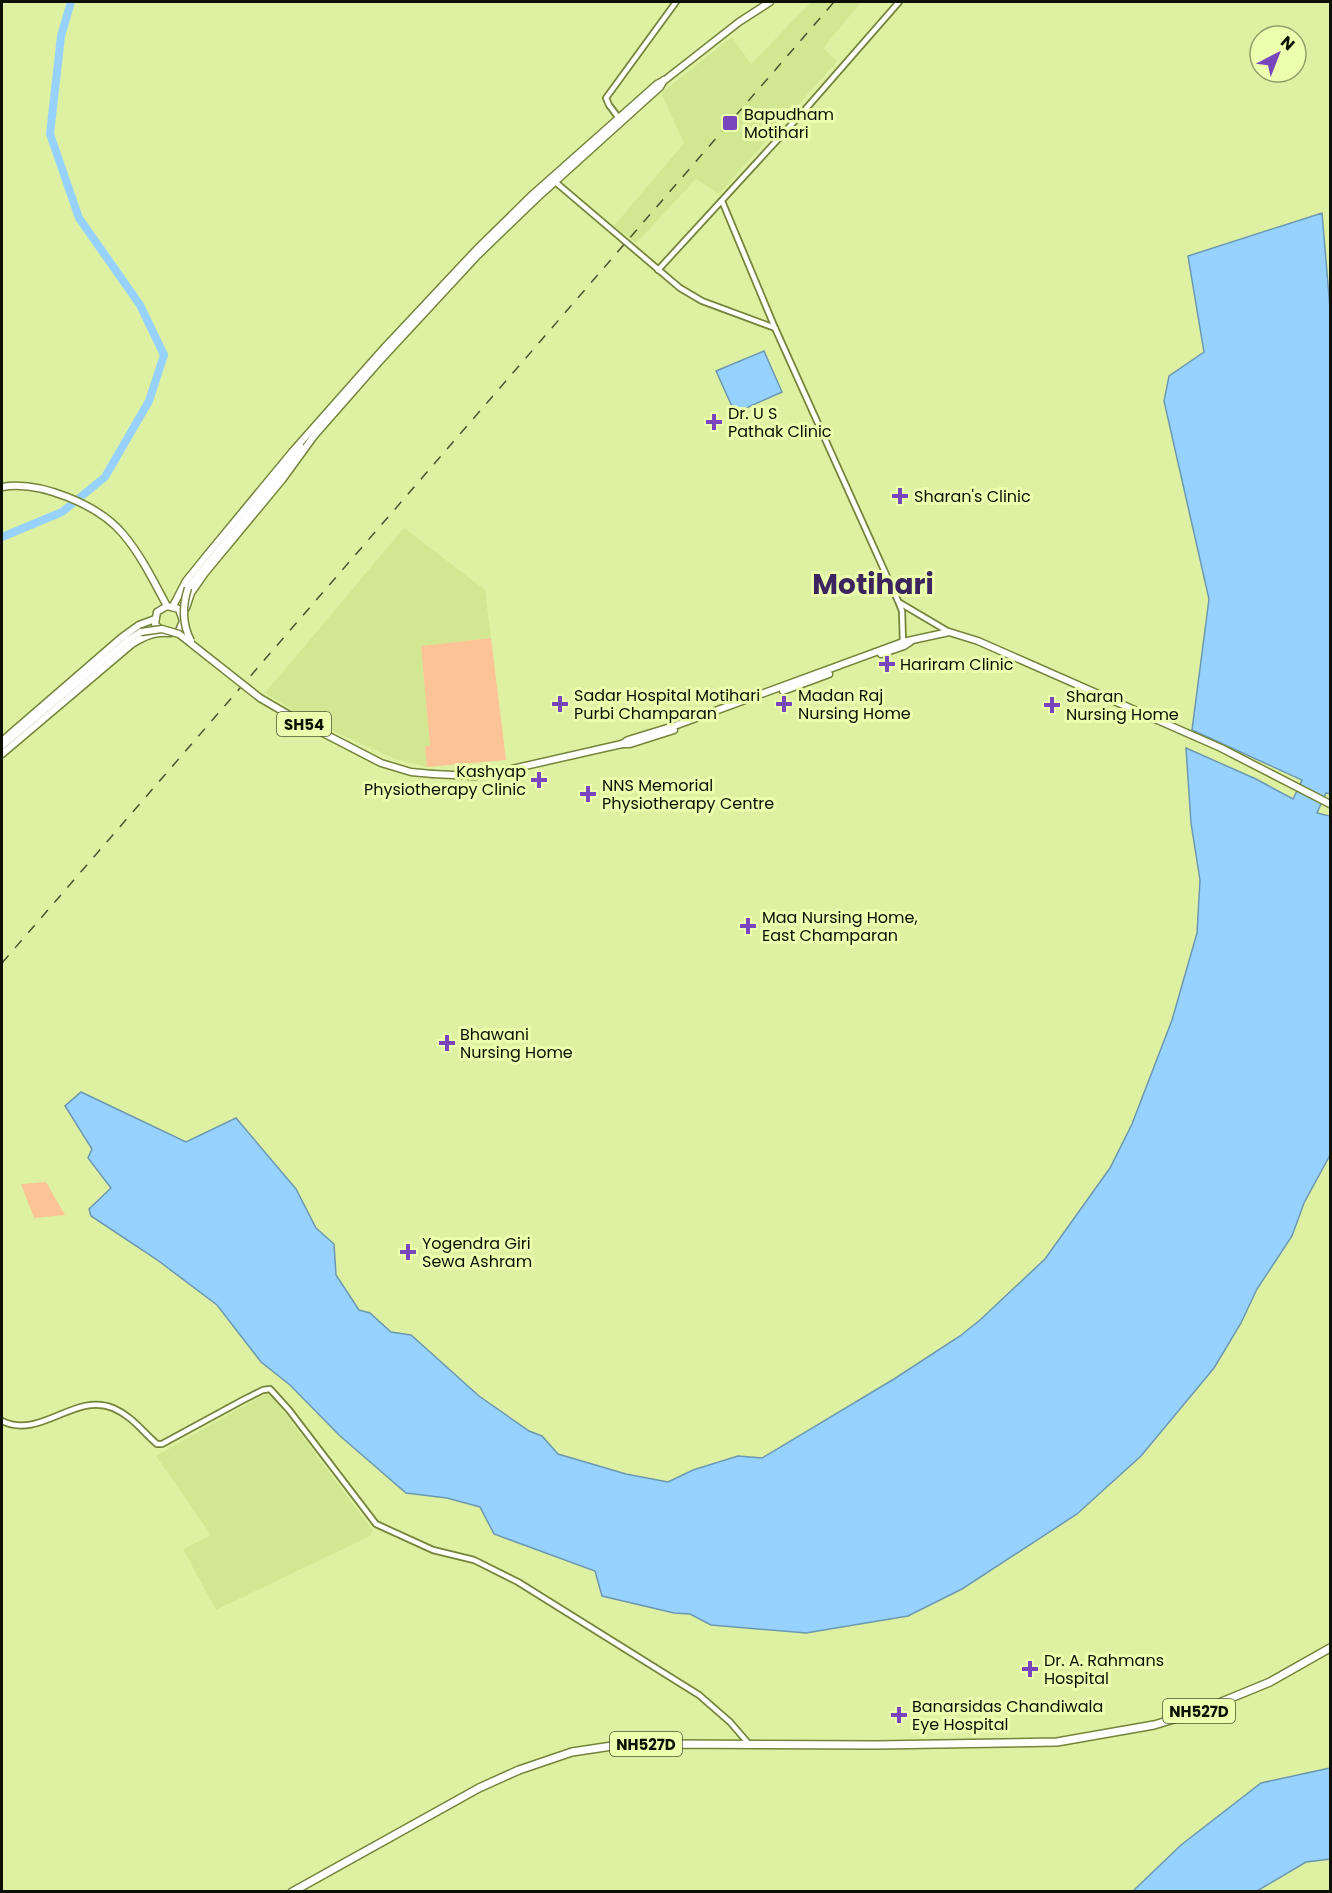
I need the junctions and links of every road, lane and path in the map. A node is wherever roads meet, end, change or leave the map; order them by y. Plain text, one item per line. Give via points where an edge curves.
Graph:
1 (676, 2) edge
2 (770, 2) edge
3 (899, 2) edge
4 (665, 80) junction
5 (618, 117) junction
6 (553, 180) junction
7 (722, 201) junction
8 (658, 270) junction
9 (775, 328) junction
10 (304, 445) junction
11 (2, 487) edge
12 (898, 601) junction
13 (170, 606) junction
14 (183, 617) junction
15 (155, 619) junction
16 (162, 632) junction
17 (949, 632) junction
18 (191, 642) junction
19 (906, 643) junction
20 (2, 747) edge
21 (1330, 804) edge
22 (2, 1421) edge
23 (1330, 1648) edge
24 (749, 1744) junction
25 (292, 1892) edge

1 - 5 street via 606,98
2 - 4 main road
3 - 7 street
4 - 5 main road
4 - 6 main road
5 - 6 main road
6 - 8 street
6 - 10 main road via 476,250 384,348
7 - 8 street
7 - 9 street
8 - 9 street via 702,300
9 - 12 street
10 - 13 main road via 196,568
10 - 14 main road via 282,480 205,573 191,593
10 - 18 main road, bridge via 188,588 184,617
11 - 13 main road via 25,485 68,498 100,514 129,541
12 - 17 street
12 - 19 street
13 - 14 main road
13 - 15 main road via 160,609
14 - 16 main road via 179,631
15 - 16 main road
15 - 20 main road via 121,638
16 - 20 main road via 132,644
17 - 19 main road, SH54
17 - 21 main road via 1193,736
18 - 19 main road, SH54, bridge via 260,698 381,763 411,772 474,776 622,744
18 - 20 main road, bridge via 172,630 141,632
22 - 24 street via 24,1426 84,1405 102,1404 122,1412 157,1444 162,1444 270,1389 376,1524 433,1550 474,1560 518,1582 699,1695
23 - 24 highway, NH527D via 1270,1682 1197,1712 1154,1725 1057,1742
24 - 25 highway, NH527D via 624,1745 556,1756 479,1788

